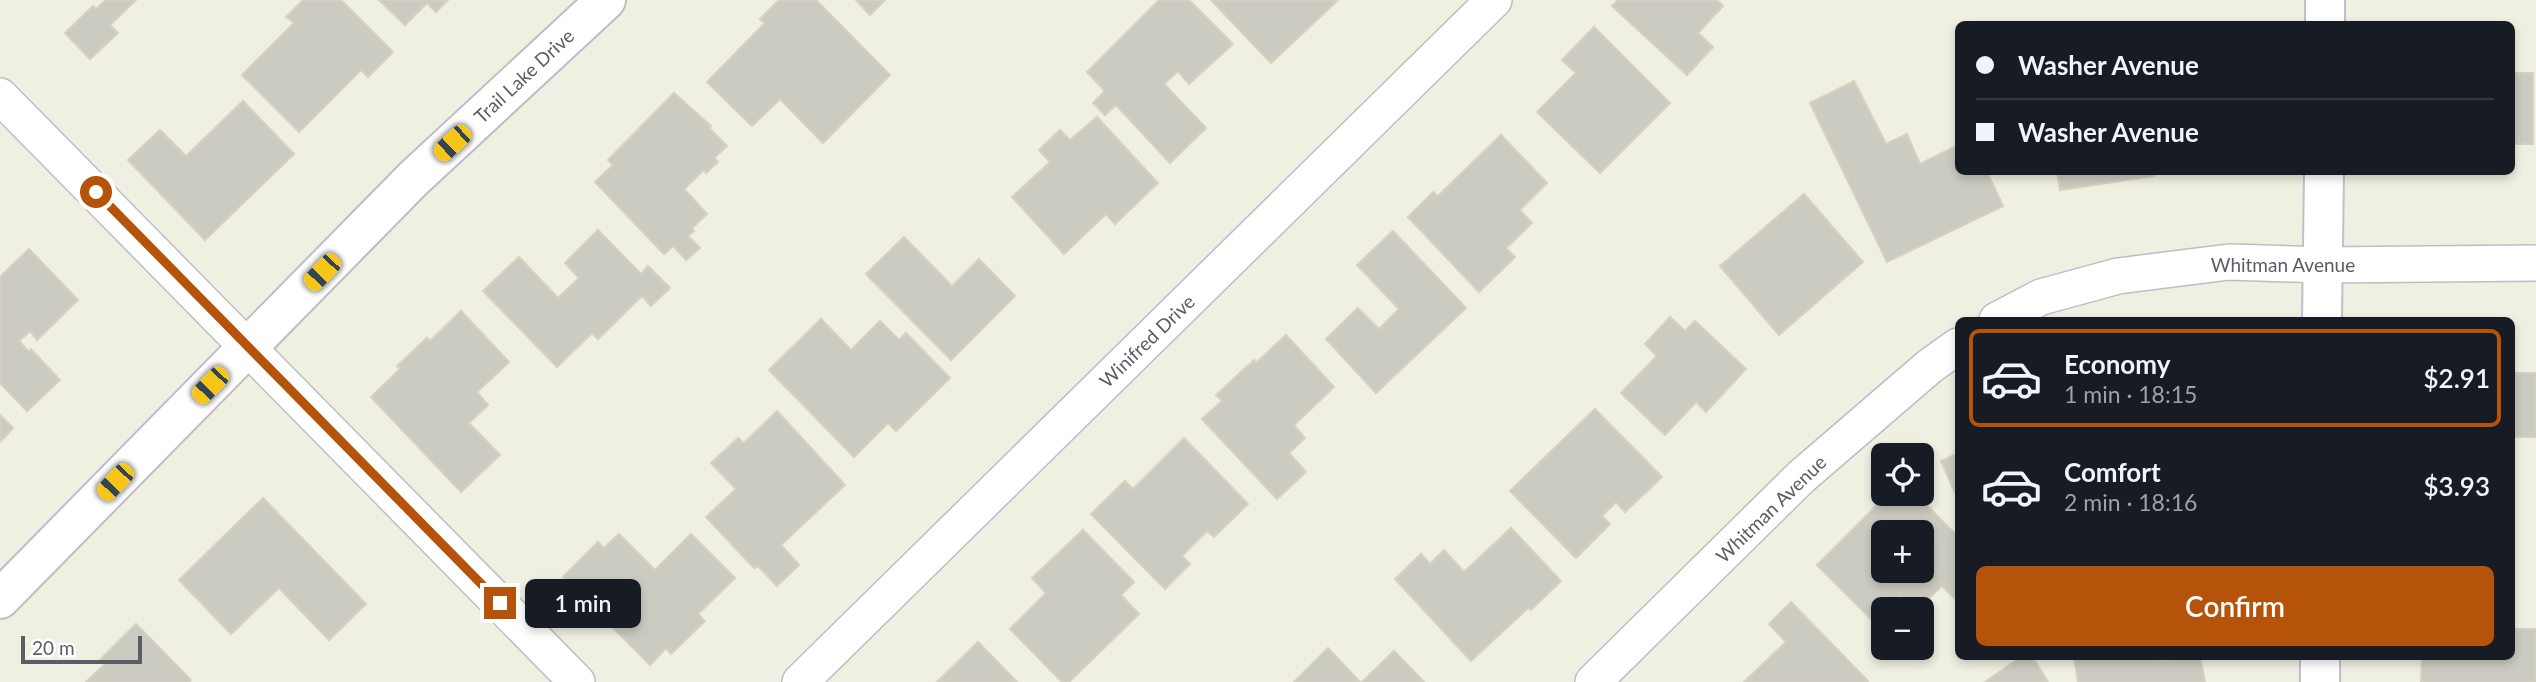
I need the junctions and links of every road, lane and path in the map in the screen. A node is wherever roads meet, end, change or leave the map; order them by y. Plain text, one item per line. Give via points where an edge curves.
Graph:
1 (606, 0) edge
2 (1494, 0) edge
3 (2325, 0) edge
4 (2325, 21) edge
5 (0, 96) edge
6 (2324, 175) edge
7 (2536, 263) edge
8 (2323, 265) junction
9 (2003, 317) edge
10 (2322, 317) edge
11 (249, 346) junction
12 (1955, 348) edge
13 (0, 599) edge
14 (2320, 660) edge
15 (577, 682) edge
16 (800, 682) edge
17 (1592, 682) edge
18 (2320, 682) edge

1 - 11 street, Trail Lake Drive via 413,179
2 - 16 street, Winifred Drive
3 - 4 street
5 - 11 street
6 - 8 street
7 - 8 street, Whitman Avenue
8 - 9 street, Whitman Avenue via 2229,262 2118,276 2041,297
8 - 10 street
11 - 13 street, Trail Lake Drive
11 - 15 street
12 - 17 street, Whitman Avenue via 1801,477
14 - 18 street

